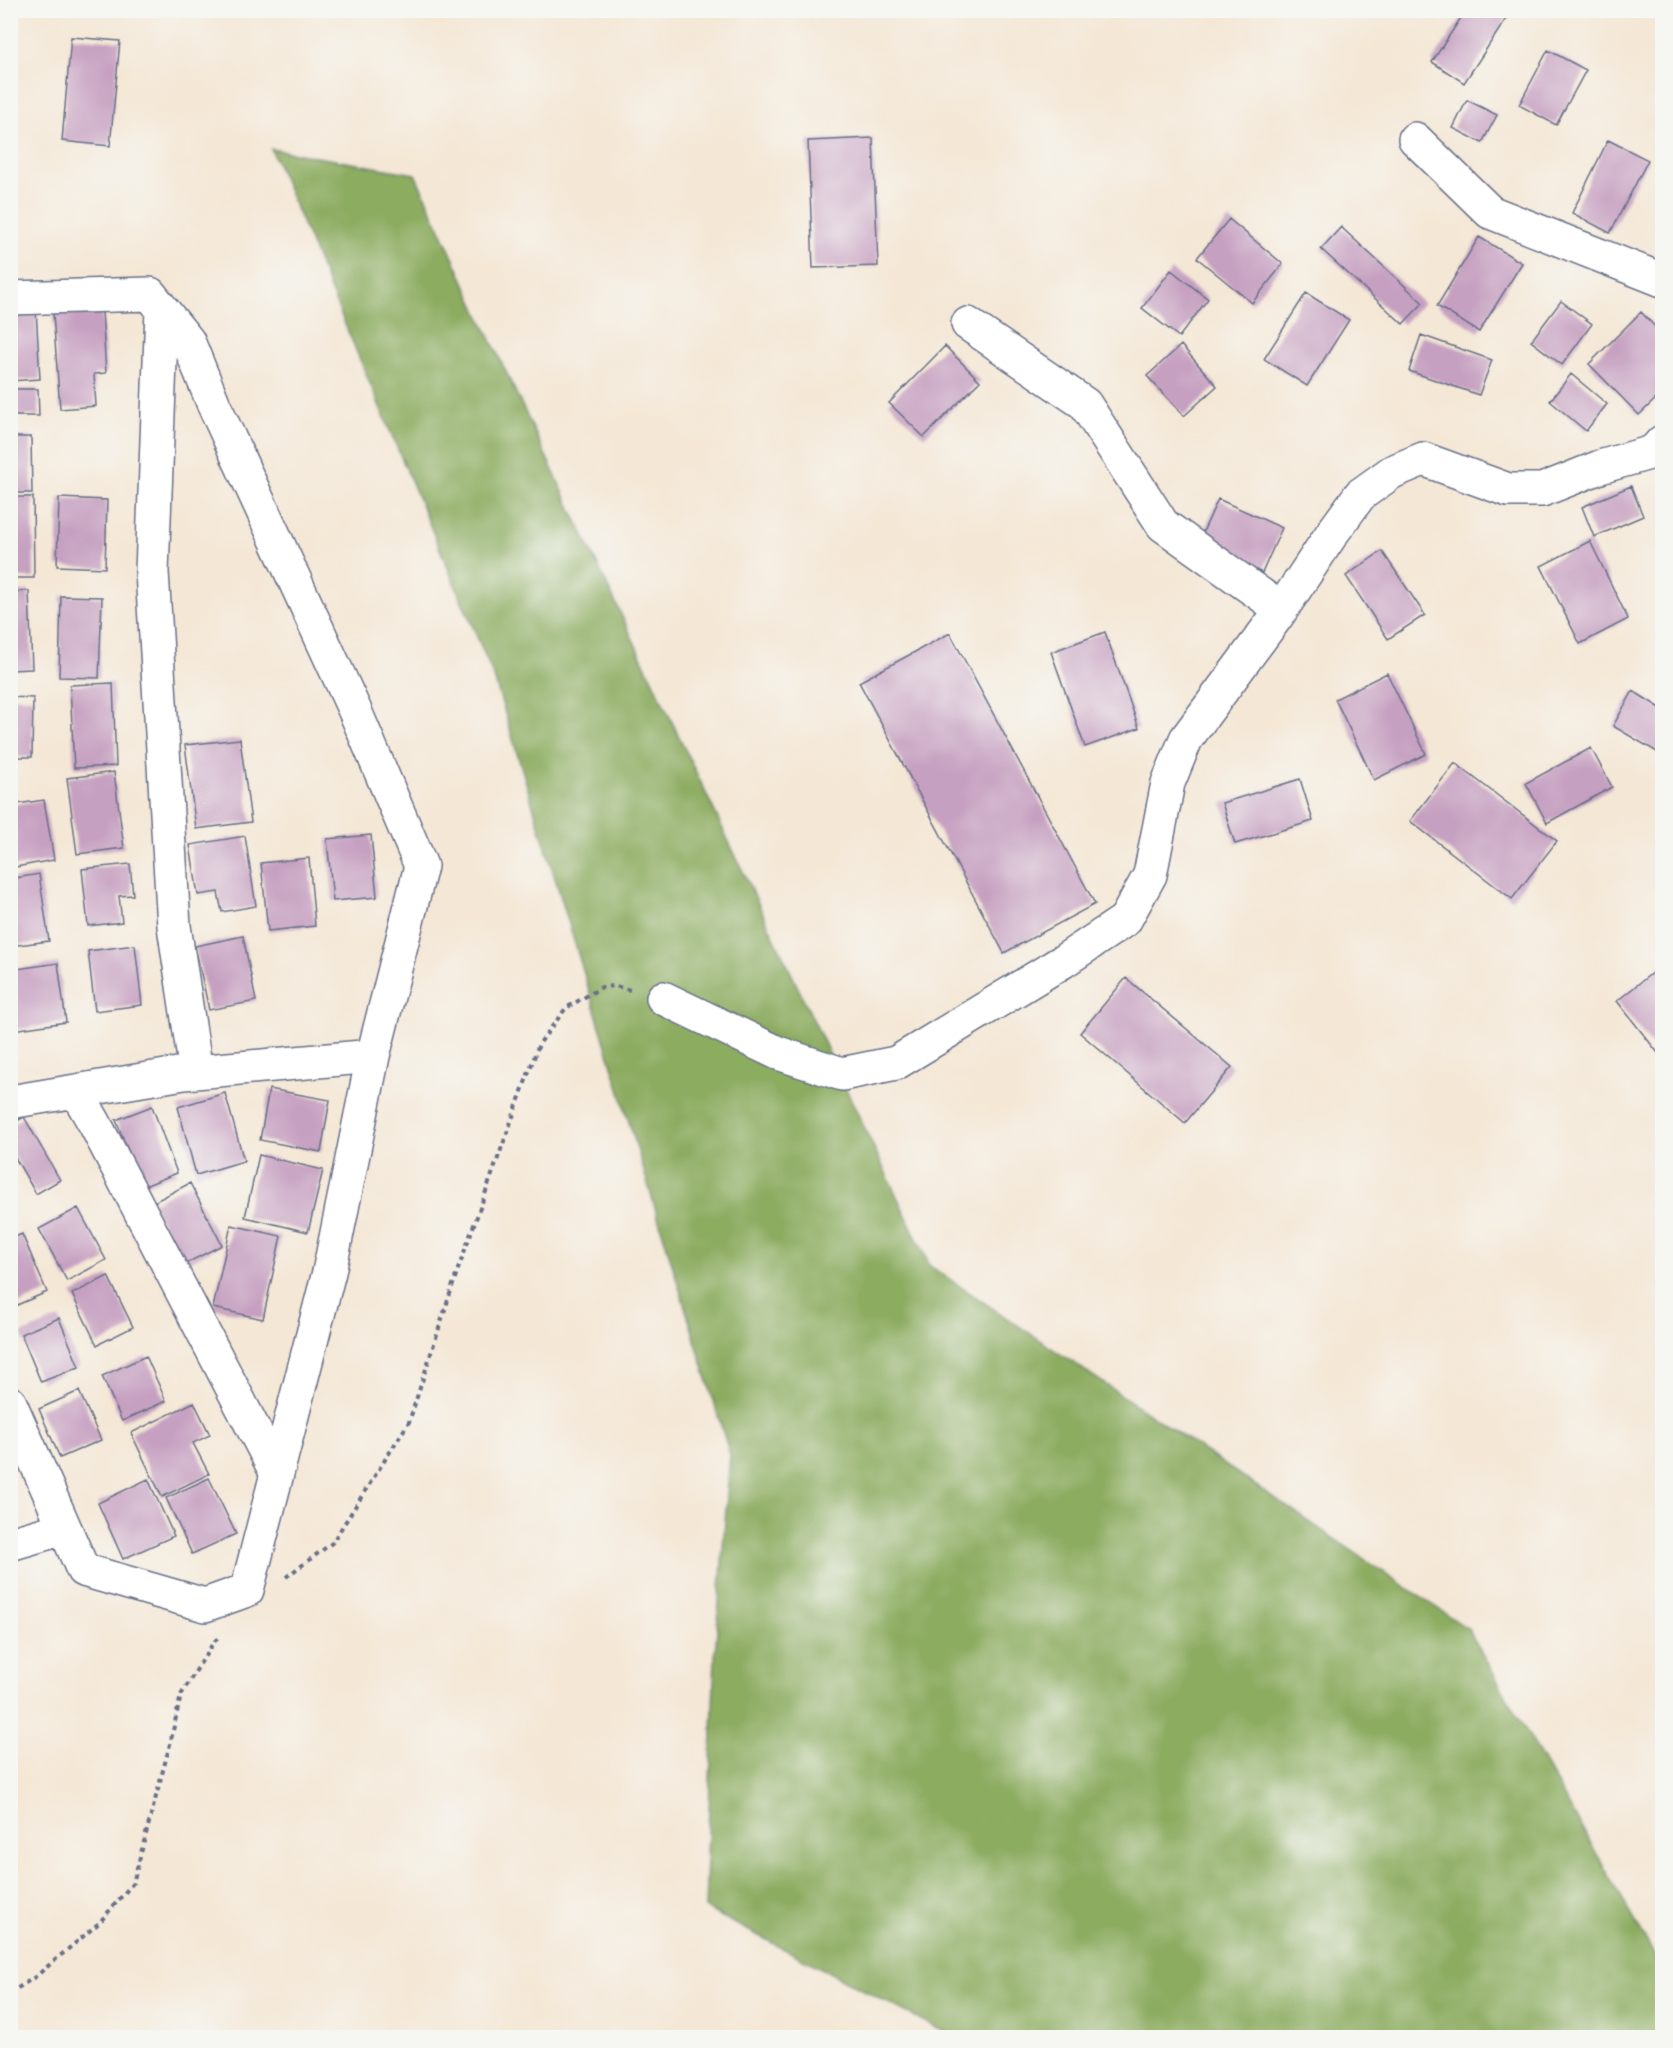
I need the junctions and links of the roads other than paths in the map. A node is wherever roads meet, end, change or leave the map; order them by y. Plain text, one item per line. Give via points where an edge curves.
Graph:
1 (1415, 139) dead end
2 (1662, 280) edge
3 (10, 298) edge
4 (162, 309) junction
5 (968, 324) dead end
6 (1659, 452) edge
7 (1281, 609) junction
8 (663, 998) road end
9 (373, 1056) junction
10 (196, 1072) junction
11 (76, 1091) junction
12 (10, 1102) edge
13 (10, 1403) edge
14 (277, 1474) junction
15 (64, 1528) junction
16 (10, 1544) edge

1 - 2 street via 1490,212
3 - 4 street via 150,294
4 - 9 street via 188,341 421,866
4 - 10 street via 152,572 174,926
5 - 7 street via 1085,404 1162,525
6 - 7 street via 1600,467 1542,490 1508,490 1422,459 1392,472 1360,495
7 - 8 street via 1186,739 1168,783 1150,875 1125,920 1062,962 896,1063 842,1074 778,1053
9 - 10 street
9 - 14 street via 329,1272
10 - 11 street
11 - 12 street
11 - 14 street
13 - 15 street
14 - 15 street via 246,1590 205,1605 83,1570
15 - 16 street

